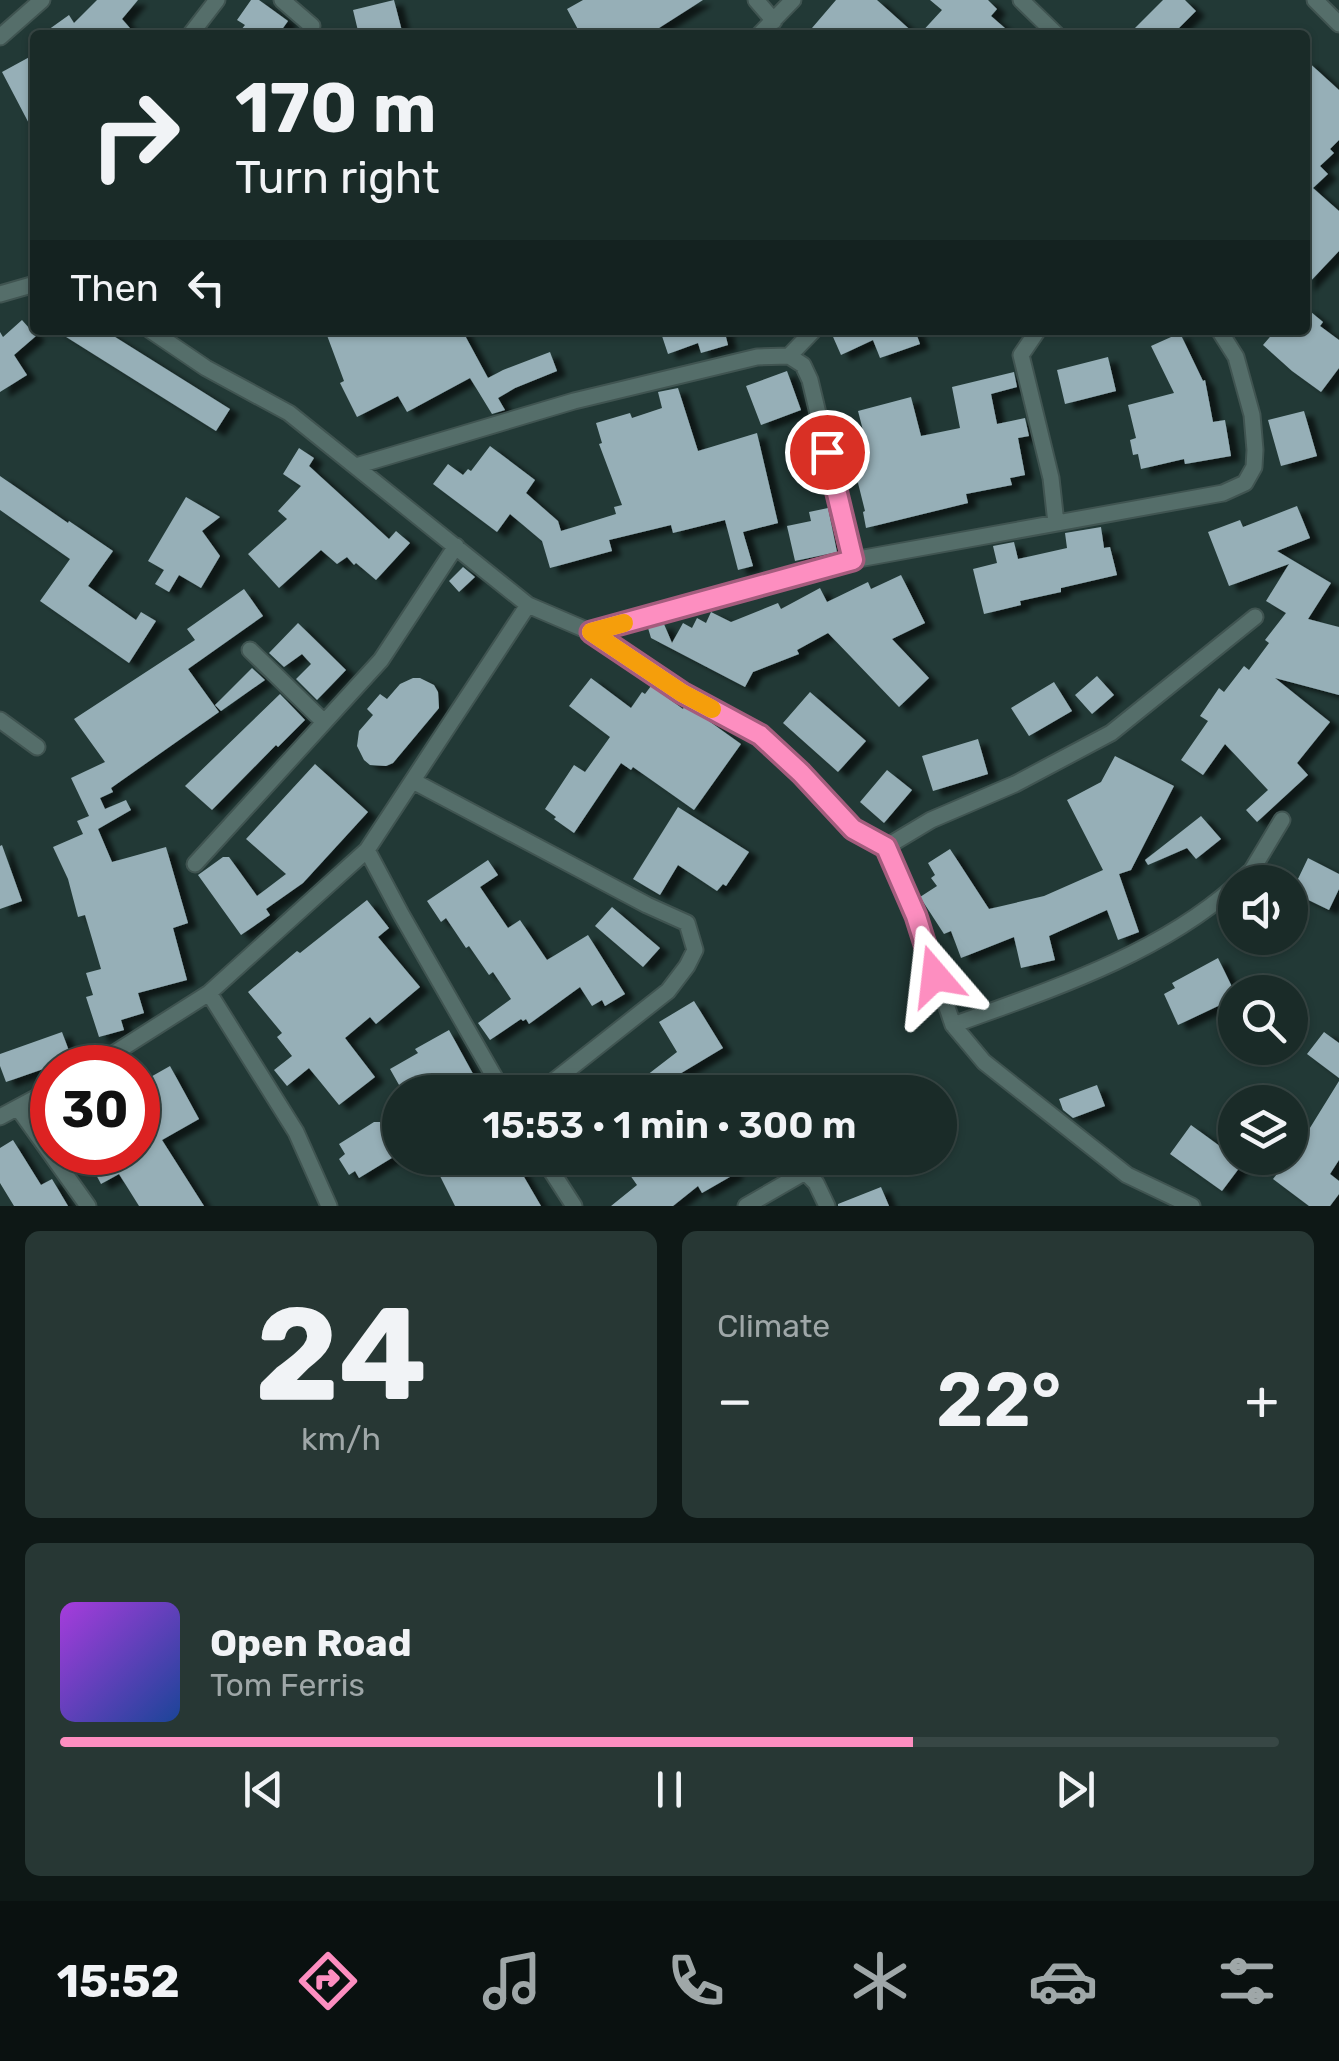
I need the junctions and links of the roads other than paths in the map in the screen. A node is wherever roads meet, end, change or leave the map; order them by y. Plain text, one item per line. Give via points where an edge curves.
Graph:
1 (42, 0) edge
2 (217, 0) edge
3 (282, 0) edge
4 (756, 0) edge
5 (793, 0) edge
6 (1021, 0) edge
7 (1315, 0) edge
8 (774, 20) junction
9 (1339, 24) edge
10 (312, 26) dead end
11 (194, 30) edge
12 (764, 30) edge
13 (1052, 30) edge
14 (0, 37) edge
15 (30, 285) edge
16 (0, 294) edge
17 (157, 335) edge
18 (809, 335) edge
19 (1035, 335) edge
20 (1222, 335) edge
21 (789, 356) junction
22 (356, 466) junction
23 (1056, 523) junction
24 (456, 546) junction
25 (853, 560) junction
26 (528, 605) junction
27 (1255, 617) dead end
28 (591, 632) junction
29 (250, 650) dead end
30 (0, 720) edge
31 (324, 722) junction
32 (38, 747) dead end
33 (412, 781) junction
34 (1282, 820) dead end
35 (886, 847) junction
36 (367, 850) junction
37 (196, 864) dead end
38 (1255, 865) edge
39 (1218, 901) edge
40 (209, 993) junction
41 (953, 1026) junction
42 (127, 1045) edge
43 (493, 1075) edge
44 (562, 1075) edge
45 (30, 1101) edge
46 (18, 1108) junction
47 (0, 1116) edge
48 (554, 1175) edge
49 (88, 1206) edge
50 (329, 1206) edge
51 (574, 1206) edge
52 (746, 1206) edge
53 (827, 1206) edge
54 (1192, 1206) edge

1 - 14 street
2 - 11 street
3 - 10 street
4 - 8 street
5 - 8 street
6 - 13 street
7 - 9 street
8 - 12 street
15 - 16 street
17 - 22 street via 290,412
18 - 21 street
19 - 23 street via 1022,355
20 - 23 street via 1236,357 1252,415 1254,467 1245,483 1223,493
21 - 22 street via 757,357 574,402
21 - 25 street via 810,380
22 - 24 street
23 - 25 street
24 - 26 street
24 - 31 street via 381,660
25 - 28 street
26 - 28 street
26 - 33 street
27 - 35 street via 1111,733
28 - 35 street via 760,735 853,829
29 - 31 street
30 - 32 street
31 - 37 street
33 - 36 street
33 - 44 street via 687,922 694,950 668,991
34 - 38 street
35 - 41 street
36 - 40 street
36 - 43 street
39 - 41 street via 1157,941
40 - 42 street
40 - 50 street via 296,1132
41 - 54 street via 984,1062 1128,1176
45 - 46 street
46 - 47 street
46 - 49 street
48 - 51 street
52 - 53 street via 805,1172

